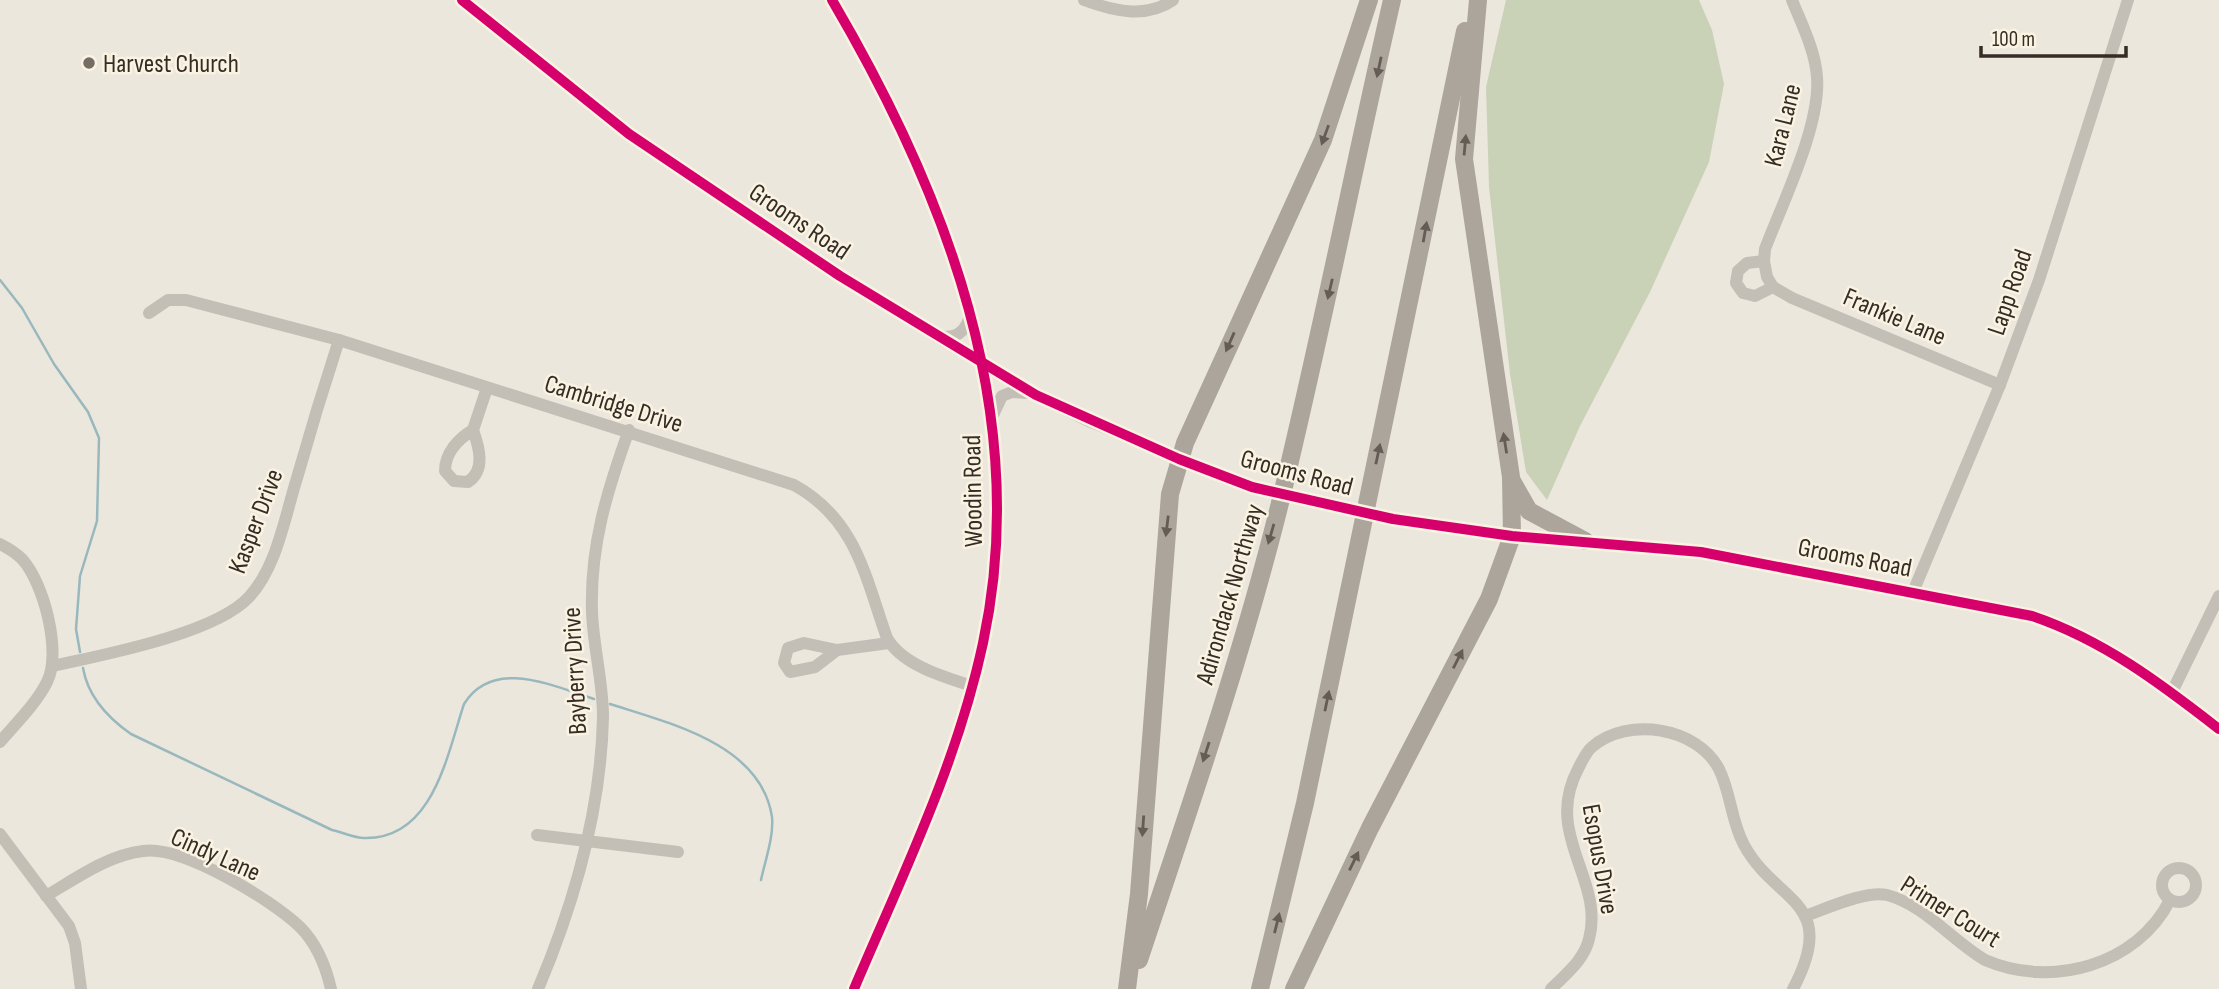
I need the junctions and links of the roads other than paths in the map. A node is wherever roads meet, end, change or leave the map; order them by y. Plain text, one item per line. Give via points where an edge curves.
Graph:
1 (462, 0) edge
2 (832, 0) edge
3 (1084, 0) edge
4 (1173, 0) edge
5 (1369, 0) edge
6 (1392, 0) edge
7 (1472, 0) edge
8 (1478, 0) edge
9 (1792, 0) edge
10 (2128, 0) edge
11 (1764, 261) junction
12 (1773, 286) junction
13 (971, 312) junction
14 (149, 313) dead end
15 (936, 335) junction
16 (339, 340) junction
17 (985, 365) junction
18 (2000, 385) junction
19 (487, 388) junction
20 (1036, 395) junction
21 (993, 417) junction
22 (473, 430) dead end
23 (629, 430) junction
24 (1179, 459) junction
25 (1511, 477) junction
26 (1512, 536) junction
27 (1585, 541) junction
28 (0, 544) edge
29 (1913, 592) junction
30 (2219, 596) edge
31 (889, 643) junction
32 (837, 650) dead end
33 (53, 666) junction
34 (972, 686) junction
35 (2172, 692) junction
36 (2219, 729) edge
37 (0, 742) edge
38 (0, 834) edge
39 (537, 835) dead end
40 (586, 838) junction
41 (678, 852) dead end
42 (46, 896) junction
43 (2170, 900) dead end
44 (1805, 916) junction
45 (81, 989) edge
46 (331, 989) edge
47 (538, 989) edge
48 (854, 989) edge
49 (1128, 989) edge
50 (1260, 989) edge
51 (1294, 989) edge
52 (1551, 989) edge
53 (1793, 989) edge

1 - 15 street, Grooms Road via 629,134
2 - 13 street, Woodin Road via 909,148 954,253
3 - 4 street via 1134,12 1162,8
5 -> 24 highway via 1323,141
6 -> 49 highway, Adirondack Northway via 1277,513 1229,680
50 -> 7 highway via 1305,803
25 -> 8 highway via 1464,159
9 - 11 street, Kara Lane via 1809,40 1817,78 1810,128
10 - 18 street, Lapp Road via 2039,279
11 - 12 street
11 - 12 street via 1742,266 1736,283 1743,293 1755,296
12 - 18 street, Frankie Lane
13 - 15 street via 960,334 949,338
13 - 17 street, Woodin Road
14 - 16 street, Cambridge Drive via 168,300 186,300
15 - 17 street, Grooms Road
16 - 19 street, Cambridge Drive
16 - 33 street, Kasper Drive via 283,525 249,598 162,640
17 - 20 street, Grooms Road
17 - 21 street, Woodin Road
18 - 29 street, Lapp Road
19 - 22 street
19 - 23 street, Cambridge Drive
20 - 21 street via 1012,392 1002,396
20 - 24 street, Grooms Road
21 - 34 street, Woodin Road via 996,562
23 - 31 street, Cambridge Drive via 794,485 823,503 845,528
23 - 40 street, Bayberry Drive via 605,494 593,557 592,613 603,715
24 - 26 street, Grooms Road, bridge via 1252,487 1393,519
24 -> 49 highway via 1165,545
25 - 26 highway
25 - 27 highway via 1529,511
26 - 27 street, Grooms Road
51 -> 26 highway via 1370,828 1489,599
27 - 29 street, Grooms Road via 1701,552
28 - 33 street via 23,560 32,576 48,621
29 - 35 street, Grooms Road via 2032,616 2063,627 2124,658
30 - 35 street
31 - 32 street
31 - 34 street via 909,659
33 - 37 street via 40,693
34 - 48 street, Woodin Road via 936,797
35 - 36 street, Grooms Road
38 - 42 street
39 - 40 street
40 - 41 street
40 - 47 street, Bayberry Drive via 573,893
42 - 45 street via 69,926
42 - 46 street, Cindy Lane via 100,865 141,850 174,854 226,879 299,926 327,973
43 - 44 street, Primer Court via 2160,920 2136,946 2102,966 2066,975 1999,967 1925,915 1886,895
44 - 52 street, Esopus Drive via 1751,856 1735,823 1723,778 1711,759 1669,731 1614,735 1588,752 1566,802 1568,833 1588,898 1590,935 1576,965
44 - 53 street via 1806,955

